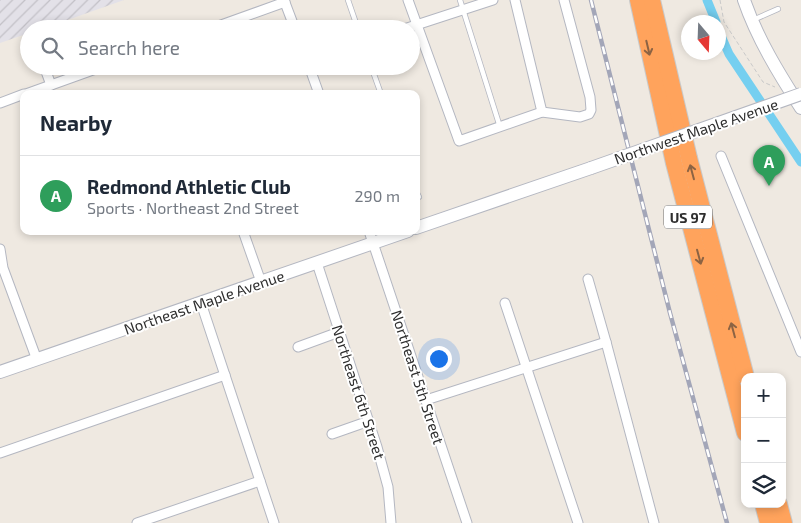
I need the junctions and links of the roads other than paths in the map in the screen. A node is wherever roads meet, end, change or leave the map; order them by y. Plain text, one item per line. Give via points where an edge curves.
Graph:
1 (348, 0) edge
2 (408, 0) edge
3 (493, 0) edge
4 (515, 0) edge
5 (564, 0) edge
6 (638, 0) edge
7 (652, 0) edge
8 (744, 0) edge
9 (285, 1) edge
10 (461, 5) edge
11 (778, 9) dead end
12 (234, 20) edge
13 (292, 20) edge
14 (355, 20) edge
15 (414, 20) edge
16 (751, 21) junction
17 (420, 23) edge
18 (420, 36) edge
19 (47, 75) edge
20 (79, 75) edge
21 (312, 75) edge
22 (374, 75) edge
23 (51, 85) junction
24 (37, 90) edge
25 (318, 90) edge
26 (380, 90) edge
27 (801, 94) edge
28 (20, 96) edge
29 (0, 103) edge
30 (801, 108) edge
31 (542, 112) junction
32 (500, 127) junction
33 (721, 156) dead end
34 (420, 227) edge
35 (244, 235) edge
36 (371, 235) edge
37 (398, 235) edge
38 (374, 244) junction
39 (0, 249) edge
40 (317, 263) junction
41 (588, 279) dead end
42 (261, 282) junction
43 (201, 303) junction
44 (505, 303) dead end
45 (340, 332) junction
46 (606, 342) junction
47 (298, 347) dead end
48 (801, 352) edge
49 (37, 360) junction
50 (526, 368) junction
51 (0, 372) edge
52 (745, 373) edge
53 (225, 375) junction
54 (426, 400) junction
55 (741, 418) edge
56 (369, 421) junction
57 (332, 434) dead end
58 (0, 453) edge
59 (260, 481) junction
60 (764, 508) edge
61 (780, 508) edge
62 (138, 523) edge
63 (274, 523) edge
64 (391, 523) edge
65 (467, 523) edge
66 (578, 523) edge
67 (654, 523) edge
68 (768, 523) edge
69 (784, 523) edge

1 - 14 lane
2 - 15 street
3 - 10 street
4 - 31 street
5 - 31 street via 591,110 590,114 580,116
6 -> 55 highway, US 97 via 674,163
52 -> 7 highway, US 97 via 688,158
8 - 16 main road
9 - 12 street
9 - 13 street
10 - 17 street
10 - 32 lane
11 - 16 lane
16 - 30 main road
18 - 32 street via 459,141
19 - 23 street
20 - 23 street
21 - 25 street
22 - 26 lane
23 - 24 street
27 - 34 main road, Northwest Maple Avenue, bridge
28 - 29 street
31 - 32 street
33 - 48 street
35 - 42 street
36 - 38 street, Northeast 5th Street
37 - 38 main road, Northeast Maple Avenue
38 - 40 main road, Northeast Maple Avenue
38 - 54 street, Northeast 5th Street
39 - 49 street via 3,268
40 - 42 main road, Northeast Maple Avenue
40 - 45 street, Northeast 6th Street
41 - 46 street
42 - 43 main road, Northeast Maple Avenue
43 - 49 main road, Northeast Maple Avenue
43 - 53 street
44 - 50 street
45 - 47 street
45 - 56 street, Northeast 6th Street
46 - 50 street
46 - 67 street
49 - 51 main road, Northeast Maple Avenue
50 - 54 street
50 - 66 street
53 - 58 street
53 - 59 street
54 - 65 street, Northeast 5th Street
56 - 57 street
56 - 64 street, Northeast 6th Street via 388,487
59 - 62 street
59 - 63 street
60 - 68 highway
61 - 69 highway

